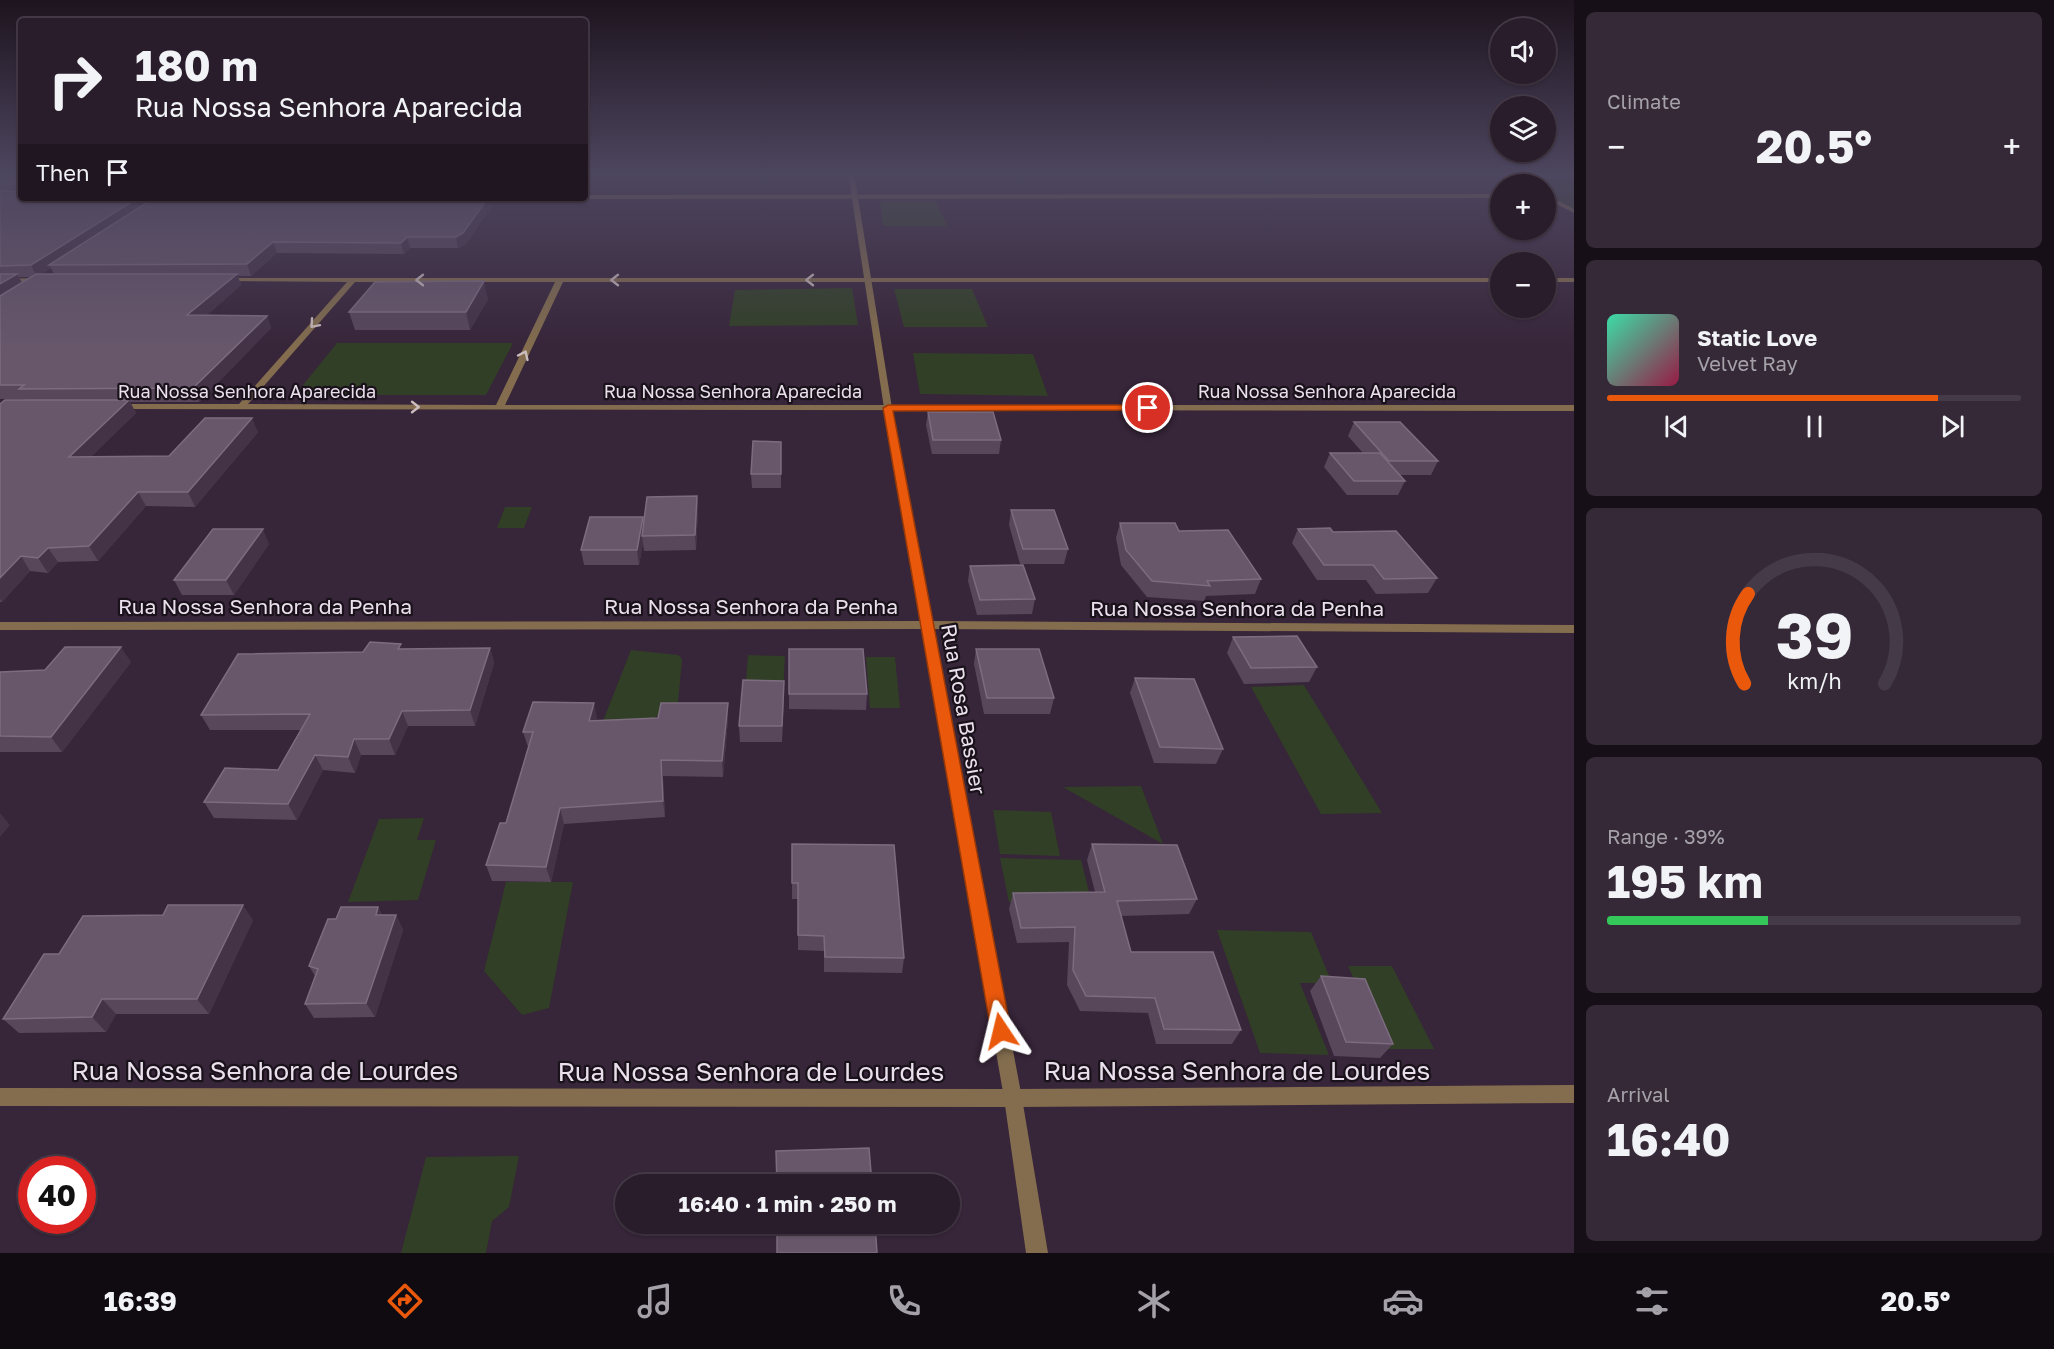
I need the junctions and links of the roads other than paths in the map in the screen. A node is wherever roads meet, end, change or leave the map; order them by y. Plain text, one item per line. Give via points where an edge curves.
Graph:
1 (860, 231) edge
2 (53, 280) edge
3 (209, 280) edge
4 (353, 280) junction
5 (560, 280) junction
6 (868, 280) junction
7 (1490, 280) edge
8 (1556, 280) edge
9 (1574, 280) edge
10 (0, 281) edge
11 (242, 406) junction
12 (104, 407) edge
13 (499, 408) junction
14 (888, 408) junction
15 (1574, 408) edge
16 (928, 625) junction
17 (0, 626) edge
18 (1574, 629) edge
19 (1574, 1094) edge
20 (0, 1097) edge
21 (1013, 1098) junction
22 (1037, 1253) edge

1 - 6 street, Rua Rosa Bassier
2 - 10 street
3 - 4 street
5 -> 4 street
4 -> 11 street
6 -> 5 street
13 -> 5 street
6 - 7 street
6 - 14 street, Rua Rosa Bassier
8 - 9 street
11 - 12 street, Rua Nossa Senhora Aparecida
11 -> 13 street, Rua Nossa Senhora Aparecida
13 - 14 street, Rua Nossa Senhora Aparecida
14 - 15 street, Rua Nossa Senhora Aparecida
14 - 16 street, Rua Rosa Bassier
16 - 17 street, Rua Nossa Senhora da Penha
16 - 18 street, Rua Nossa Senhora da Penha
16 - 21 street, Rua Rosa Bassier
19 - 21 street, Rua Nossa Senhora de Lourdes
20 - 21 street, Rua Nossa Senhora de Lourdes
21 - 22 street, Rua Rosa Bassier

